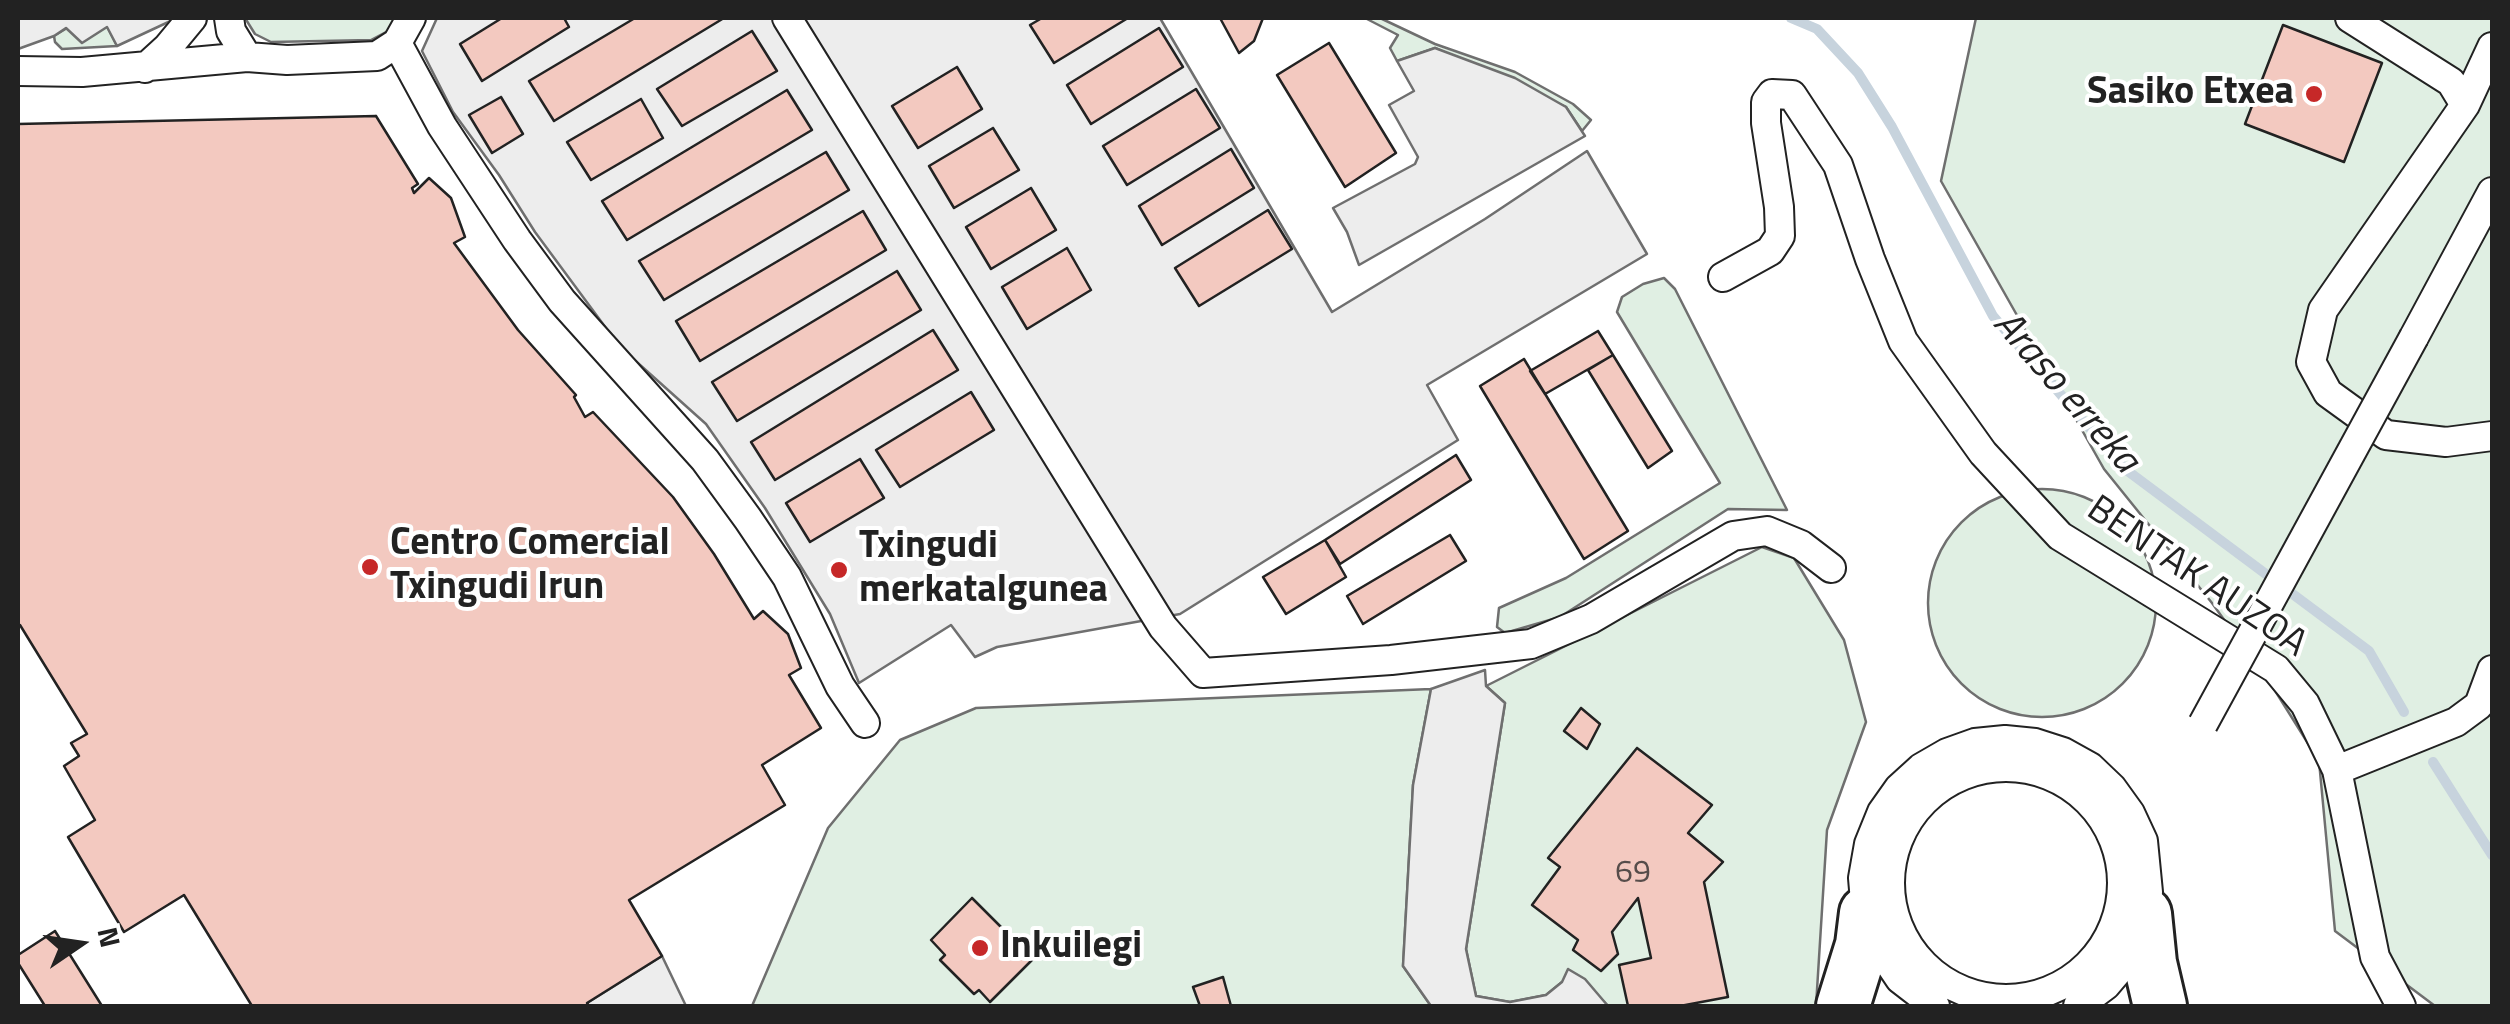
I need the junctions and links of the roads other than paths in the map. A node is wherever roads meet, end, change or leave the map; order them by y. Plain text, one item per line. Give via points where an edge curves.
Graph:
1 (192, 18) edge
2 (229, 18) edge
3 (411, 18) edge
4 (787, 18) edge
5 (2350, 18) edge
6 (397, 43) junction
7 (2492, 46) edge
8 (246, 58) junction
9 (145, 68) junction
10 (18, 71) edge
11 (2465, 105) junction
12 (2492, 192) edge
13 (1723, 277) dead end
14 (2492, 436) edge
15 (1831, 568) dead end
16 (2492, 670) edge
17 (865, 723) dead end
18 (2203, 724) dead end
19 (2337, 770) junction
20 (1904, 825) joint
21 (1866, 912) junction
22 (2145, 914) junction
23 (1844, 1006) edge
24 (1935, 1006) edge
25 (2078, 1006) edge
26 (2160, 1006) edge
27 (2401, 1006) edge

1 - 9 street
2 - 8 street
3 - 6 street
4 - 15 street via 1163,627 1203,674 1531,644 1590,619 1733,536 1767,531
5 - 11 street via 2452,82
6 - 8 street via 377,56
6 - 17 street via 516,240 705,460 758,533
7 - 11 street
8 - 9 street
9 - 10 street
11 - 14 street via 2323,310 2310,362 2328,392 2386,435 2446,442
12 - 18 street, bridge
13 - 19 street, BENTAK AUZOA via 1770,250 1780,236 1766,102 1772,94 1792,95 1838,165 1903,341 1983,453 2060,536 2276,669 2306,704
16 - 19 street via 2479,705 2456,722
19 - 27 street, BENTAK AUZOA via 2375,957
20 - 20 street via 1889,879 1892,907 1919,962 1942,982 1989,1000 2030,998 2071,981 2102,950 2120,908 2118,849 2074,788 2030,769 1981,769 1936,789
21 - 22 street via 1869,844 1899,788 1947,753 2005,740 2063,752 2112,788 2142,841
21 - 23 highway
21 - 24 street via 1900,979
22 - 25 street via 2123,965
22 - 26 highway

